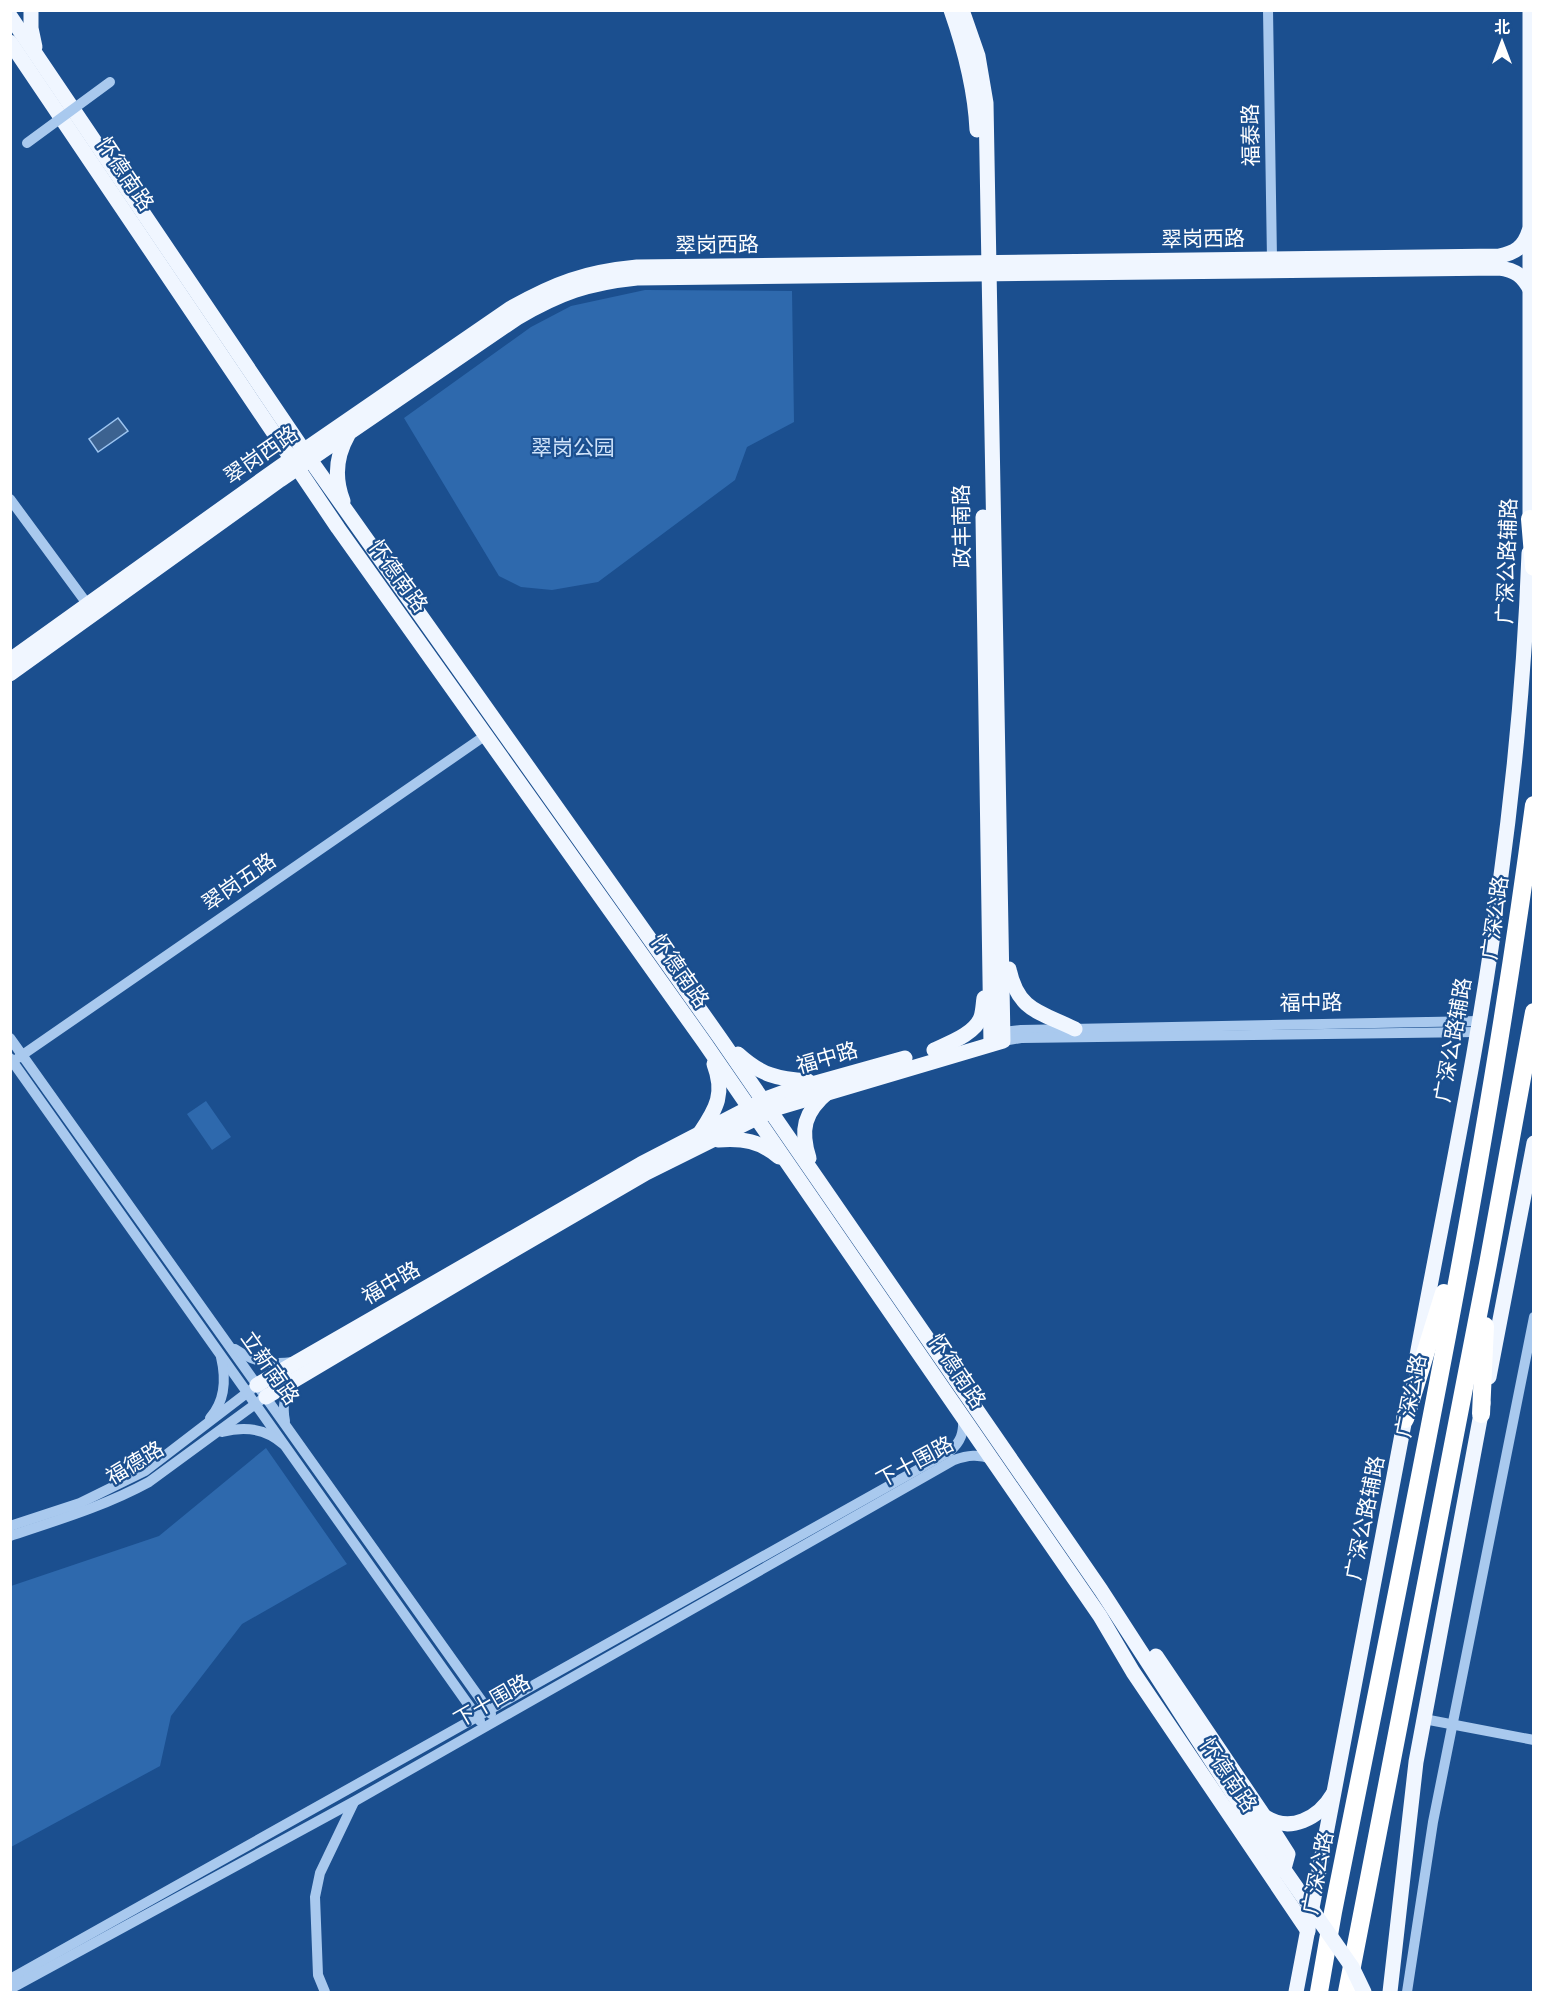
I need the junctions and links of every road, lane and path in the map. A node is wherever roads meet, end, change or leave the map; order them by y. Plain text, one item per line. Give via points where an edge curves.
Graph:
1 (31, 10) edge
2 (951, 10) edge
3 (962, 10) edge
4 (1268, 10) edge
5 (1530, 10) edge
6 (10, 16) edge
7 (10, 42) edge
8 (10, 51) edge
9 (33, 62) junction
10 (110, 82) dead end
11 (27, 142) dead end
12 (1530, 229) junction
13 (1272, 259) junction
14 (1473, 263) junction
15 (984, 268) junction
16 (1531, 291) junction
17 (350, 433) junction
18 (300, 460) junction
19 (10, 499) edge
20 (348, 515) junction
21 (1530, 519) junction
22 (1533, 567) edge
23 (88, 605) junction
24 (10, 660) edge
25 (10, 674) edge
26 (486, 735) junction
27 (1533, 805) edge
28 (989, 882) junction
29 (1001, 927) junction
30 (1533, 1012) edge
31 (1478, 1027) junction
32 (1076, 1029) junction
33 (10, 1038) edge
34 (720, 1038) junction
35 (997, 1038) junction
36 (704, 1042) junction
37 (934, 1050) junction
38 (15, 1058) edge
39 (825, 1086) junction
40 (761, 1109) junction
41 (706, 1137) junction
42 (1533, 1143) edge
43 (797, 1174) junction
44 (818, 1178) junction
45 (1468, 1220) junction
46 (1488, 1264) junction
47 (1533, 1317) edge
48 (222, 1335) junction
49 (210, 1338) junction
50 (312, 1353) junction
51 (298, 1378) junction
52 (257, 1394) junction
53 (1481, 1414) junction
54 (963, 1417) junction
55 (1405, 1419) junction
56 (201, 1429) junction
57 (289, 1429) junction
58 (213, 1434) junction
59 (290, 1451) junction
60 (992, 1459) junction
61 (10, 1526) edge
62 (10, 1536) edge
63 (1101, 1590) junction
64 (489, 1710) junction
65 (478, 1717) junction
66 (1424, 1719) junction
67 (497, 1721) junction
68 (1454, 1725) junction
69 (486, 1728) junction
70 (1533, 1740) edge
71 (1336, 1789) junction
72 (355, 1801) junction
73 (1264, 1816) junction
74 (1260, 1861) junction
75 (1308, 1931) junction
76 (10, 1979) edge
77 (10, 1989) edge
78 (325, 1992) edge
79 (1296, 1992) edge
80 (1319, 1992) edge
81 (1347, 1992) edge
82 (1364, 1992) edge
83 (1390, 1992) edge
84 (1407, 1992) edge

1 - 9 main road
2 - 15 main road, 政丰南路 via 974,93
3 - 15 main road, 政丰南路 via 978,56 986,103
4 - 13 street, 福泰路
5 - 12 main road, 广深公路辅路
6 - 9 main road, 怀德南路
7 - 9 main road, 怀德南路
8 - 9 main road
9 - 18 main road, 怀德南路
10 - 11 street, bridge
12 - 14 main road, 翠岗西路 via 1520,248 1511,254
12 - 16 main road, 广深公路辅路
13 - 14 main road, 翠岗西路
13 - 15 main road, 翠岗西路
14 - 15 main road, 翠岗西路
14 - 16 main road, 翠岗西路 via 1518,274
15 - 17 main road, 翠岗西路 via 605,281 549,300 517,318
15 - 18 main road, 翠岗西路 via 637,267 575,277 511,308
15 - 28 main road, 政丰南路
15 - 29 main road, 政丰南路
16 - 21 main road, 广深公路辅路
17 - 18 main road, 翠岗西路
17 - 20 main road via 341,447 337,466 339,489
18 - 20 main road, 怀德南路
18 - 23 main road, 翠岗西路
18 - 25 main road, 翠岗西路
18 - 26 main road, 怀德南路
19 - 23 street
20 - 34 main road, 怀德南路
21 - 22 highway
21 - 31 main road, 广深公路辅路 via 1526,626 1511,789
23 - 24 main road, 翠岗西路
26 - 36 main road, 怀德南路
26 - 38 street, 翠岗五路
27 - 45 highway, 广深公路 via 1507,993
28 - 35 main road, 政丰南路
28 - 37 main road via 982,903 985,992 981,1017 976,1026
29 - 32 main road via 1013,987 1021,999 1027,1006
29 - 35 main road, 政丰南路
30 - 46 highway
31 - 32 street, 福中路
31 - 35 street, 福中路
31 - 55 main road, 广深公路辅路
32 - 35 street, 福中路 via 1021,1029
33 - 38 street, 立新南路
34 - 39 main road via 762,1073
34 - 40 main road, 怀德南路
35 - 37 main road, 福中路
35 - 39 main road, 福中路
36 - 40 main road, 怀德南路
36 - 41 main road via 720,1089
37 - 39 main road, 福中路
38 - 48 street, 立新南路
38 - 49 street, 立新南路
39 - 40 main road, 福中路
39 - 44 main road via 805,1125 805,1145
40 - 41 main road, 福中路
40 - 43 main road, 怀德南路
40 - 44 main road, 怀德南路
41 - 43 main road via 762,1144
41 - 50 main road, 福中路 via 641,1164
41 - 51 main road, 福中路
42 - 53 main road
43 - 54 main road, 怀德南路
44 - 63 main road, 怀德南路
45 - 55 highway
45 - 80 highway, 广深公路
46 - 53 highway
46 - 81 highway
47 - 68 street
48 - 50 street via 253,1360 273,1364 292,1362
48 - 52 street, 立新南路
49 - 52 street, 立新南路
49 - 56 street via 221,1357 225,1376 223,1396
50 - 52 main road, 福中路
51 - 52 main road, 福中路
51 - 57 street via 285,1396 283,1407
52 - 56 street, 福德路
52 - 57 street, 立新南路
52 - 58 street, 福德路
52 - 59 street, 立新南路
53 - 66 main road
54 - 60 main road, 怀德南路
54 - 64 street, 下十围路 via 962,1437 949,1452
55 - 71 main road, 广深公路辅路
56 - 61 street, 福德路 via 145,1471 122,1483 80,1503
57 - 64 street, 立新南路
58 - 59 street via 251,1429 276,1439
58 - 62 street, 福德路 via 130,1492
59 - 65 street, 立新南路
60 - 67 street, 下十围路 via 973,1455 954,1460
60 - 74 main road, 怀德南路
63 - 73 main road, 怀德南路 via 1157,1657
63 - 82 main road, 怀德南路, bridge via 1257,1831 1352,1967
64 - 65 street, 下十围路
64 - 67 street, 立新南路
65 - 69 street, 立新南路
65 - 76 street, 下十围路
66 - 68 street
66 - 83 main road via 1412,1790
67 - 69 street, 下十围路
68 - 70 street
68 - 84 street via 1433,1822
69 - 72 street, 下十围路
71 - 73 main road, 怀德南路 via 1322,1809 1299,1823 1277,1823
71 - 75 main road, 广深公路辅路
72 - 77 street, 下十围路
72 - 78 street via 320,1873 315,1896 318,1974
73 - 74 main road via 1288,1858 1285,1865 1275,1869
74 - 75 main road, 怀德南路
75 - 79 main road, 广深公路辅路

